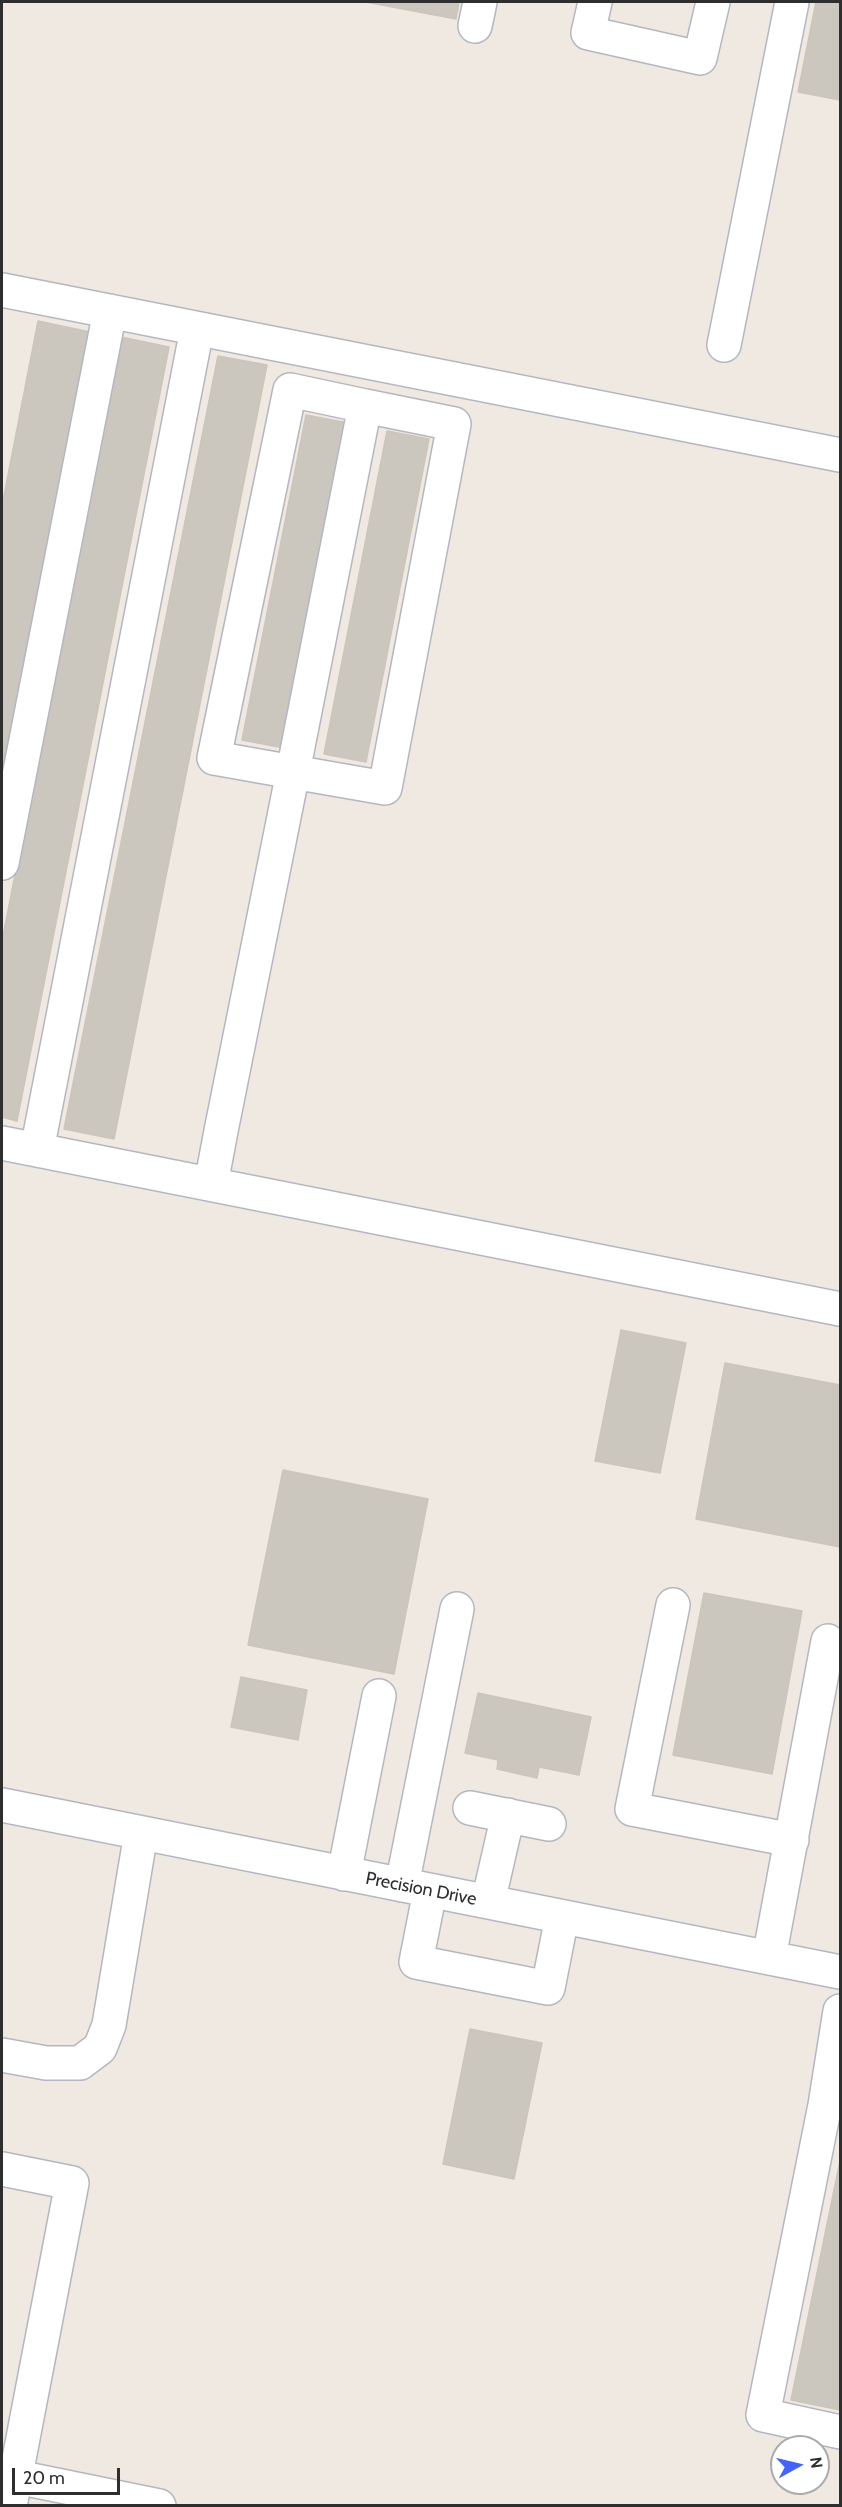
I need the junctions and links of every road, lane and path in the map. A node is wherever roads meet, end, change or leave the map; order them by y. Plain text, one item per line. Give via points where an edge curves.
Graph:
1 (595, 2) edge
2 (713, 2) edge
3 (792, 2) edge
4 (2, 290) edge
5 (110, 311) junction
6 (197, 328) junction
7 (724, 345) dead end
8 (365, 406) junction
9 (840, 455) edge
10 (293, 772) junction
11 (2, 863) edge
12 (2, 1143) edge
13 (37, 1150) junction
14 (211, 1184) junction
15 (840, 1309) edge
16 (673, 1605) dead end
17 (457, 1609) dead end
18 (828, 1641) dead end
19 (379, 1696) dead end
20 (2, 1805) edge
21 (470, 1808) dead end
22 (508, 1815) junction
23 (549, 1824) dead end
24 (141, 1833) junction
25 (792, 1839) junction
26 (344, 1874) junction
27 (416, 1888) junction
28 (488, 1902) junction
29 (562, 1917) junction
30 (770, 1958) junction
31 (840, 1972) edge
32 (840, 2011) edge
33 (2, 2055) edge
34 (2, 2169) edge
35 (840, 2432) edge
36 (9, 2485) edge
37 (159, 2505) edge

1 - 2 street via 588,33 700,58
3 - 7 street
4 - 5 street
5 - 6 street
5 - 11 street
6 - 9 street
6 - 13 street
8 - 10 street
8 - 10 street via 290,390 214,758
8 - 10 street via 454,424 385,788
10 - 14 street
12 - 13 street
13 - 14 street
14 - 15 street
16 - 25 street via 632,1809
17 - 27 street
18 - 25 street
19 - 26 street
20 - 24 street, Precision Drive
21 - 22 street
22 - 23 street
22 - 28 street
24 - 26 street, Precision Drive
24 - 33 street via 109,2025 100,2048 80,2064
25 - 30 street
26 - 27 street, Precision Drive
27 - 28 street, Precision Drive
27 - 29 street via 416,1962 548,1988
28 - 29 street, Precision Drive
29 - 30 street, Precision Drive
30 - 31 street, Precision Drive
32 - 35 street via 763,2415
34 - 36 street via 72,2183
36 - 37 street

